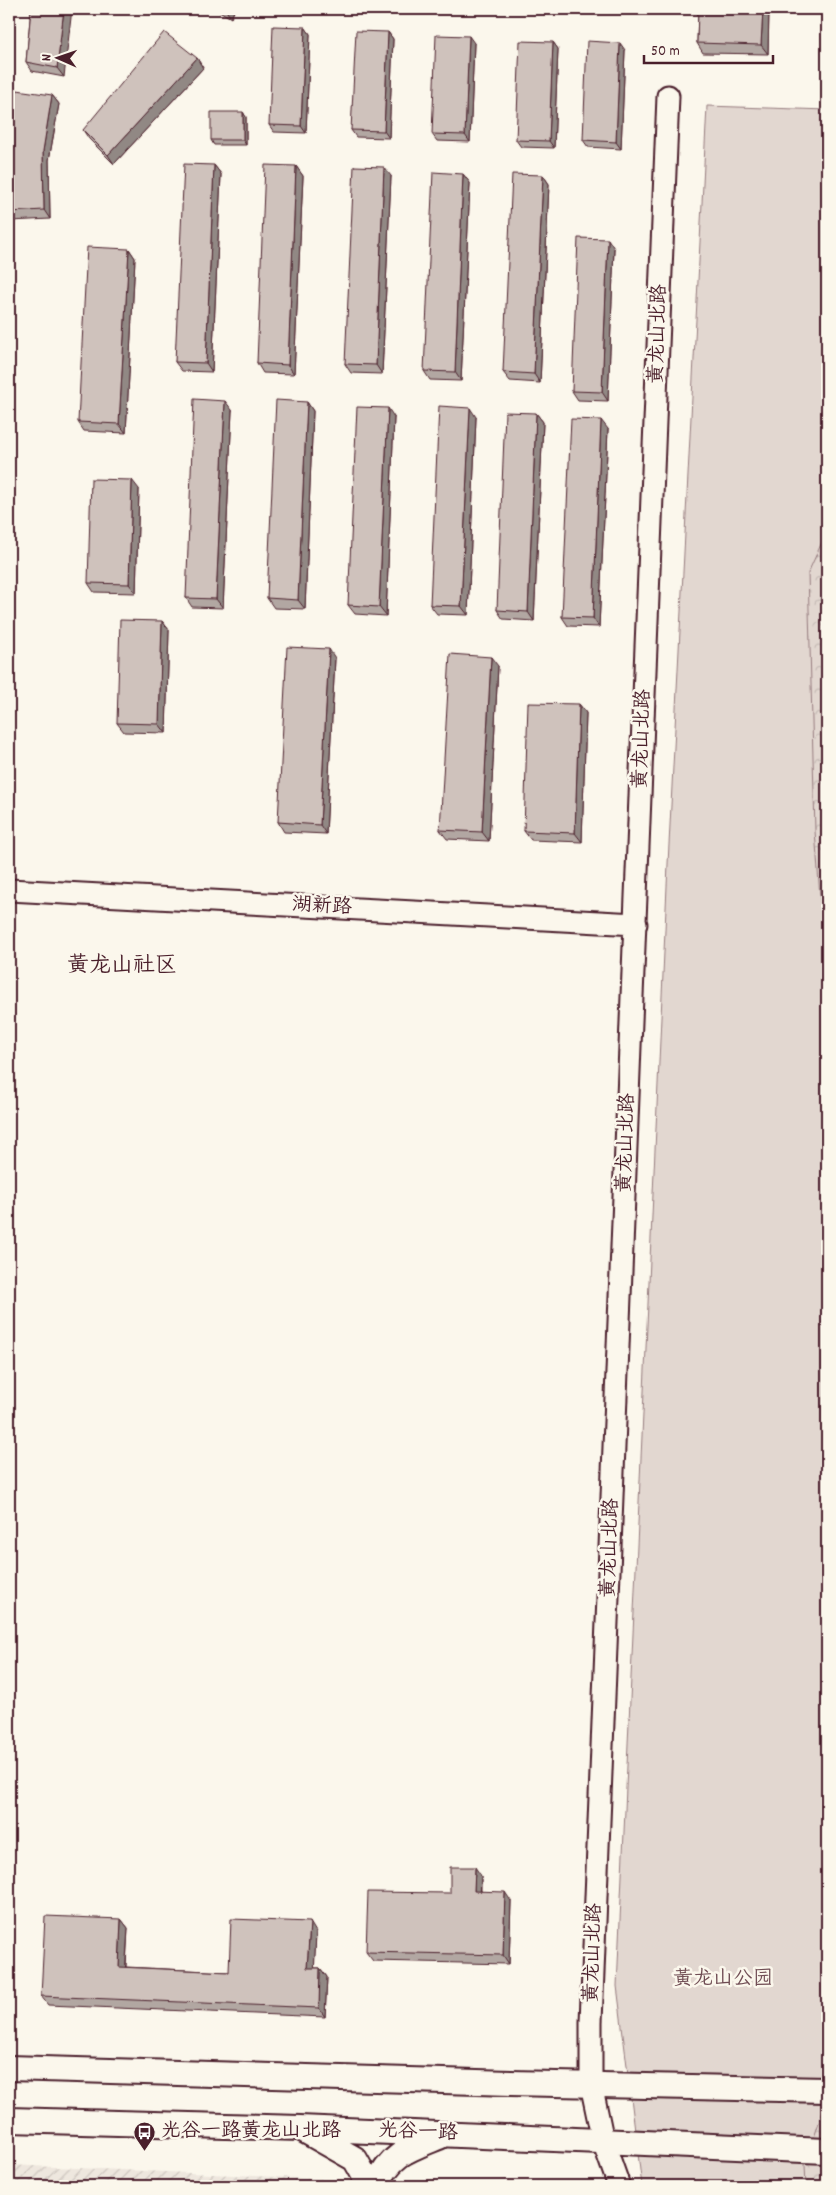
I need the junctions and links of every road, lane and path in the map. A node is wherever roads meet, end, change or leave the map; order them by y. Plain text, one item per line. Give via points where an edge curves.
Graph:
1 (668, 96) dead end
2 (9, 890) edge
3 (636, 924) junction
4 (9, 2068) edge
5 (591, 2084) junction
6 (827, 2090) edge
7 (9, 2120) edge
8 (300, 2128) junction
9 (446, 2134) junction
10 (603, 2141) junction
11 (827, 2151) edge
12 (365, 2186) edge
13 (376, 2186) edge
14 (619, 2186) edge

1 - 3 street, 黄龙山北路
2 - 3 street, 湖新路
3 - 5 street, 黄龙山北路
4 - 5 main road
5 - 6 main road
5 - 10 street, 黄龙山北路
7 - 8 main road, 光谷一路
8 - 9 main road, 光谷一路
8 - 12 main road via 355,2159 364,2175
9 - 10 main road, 光谷一路
9 - 13 main road via 395,2158 385,2168
10 - 11 main road, 光谷一路
10 - 14 street, 黄龙山北路

